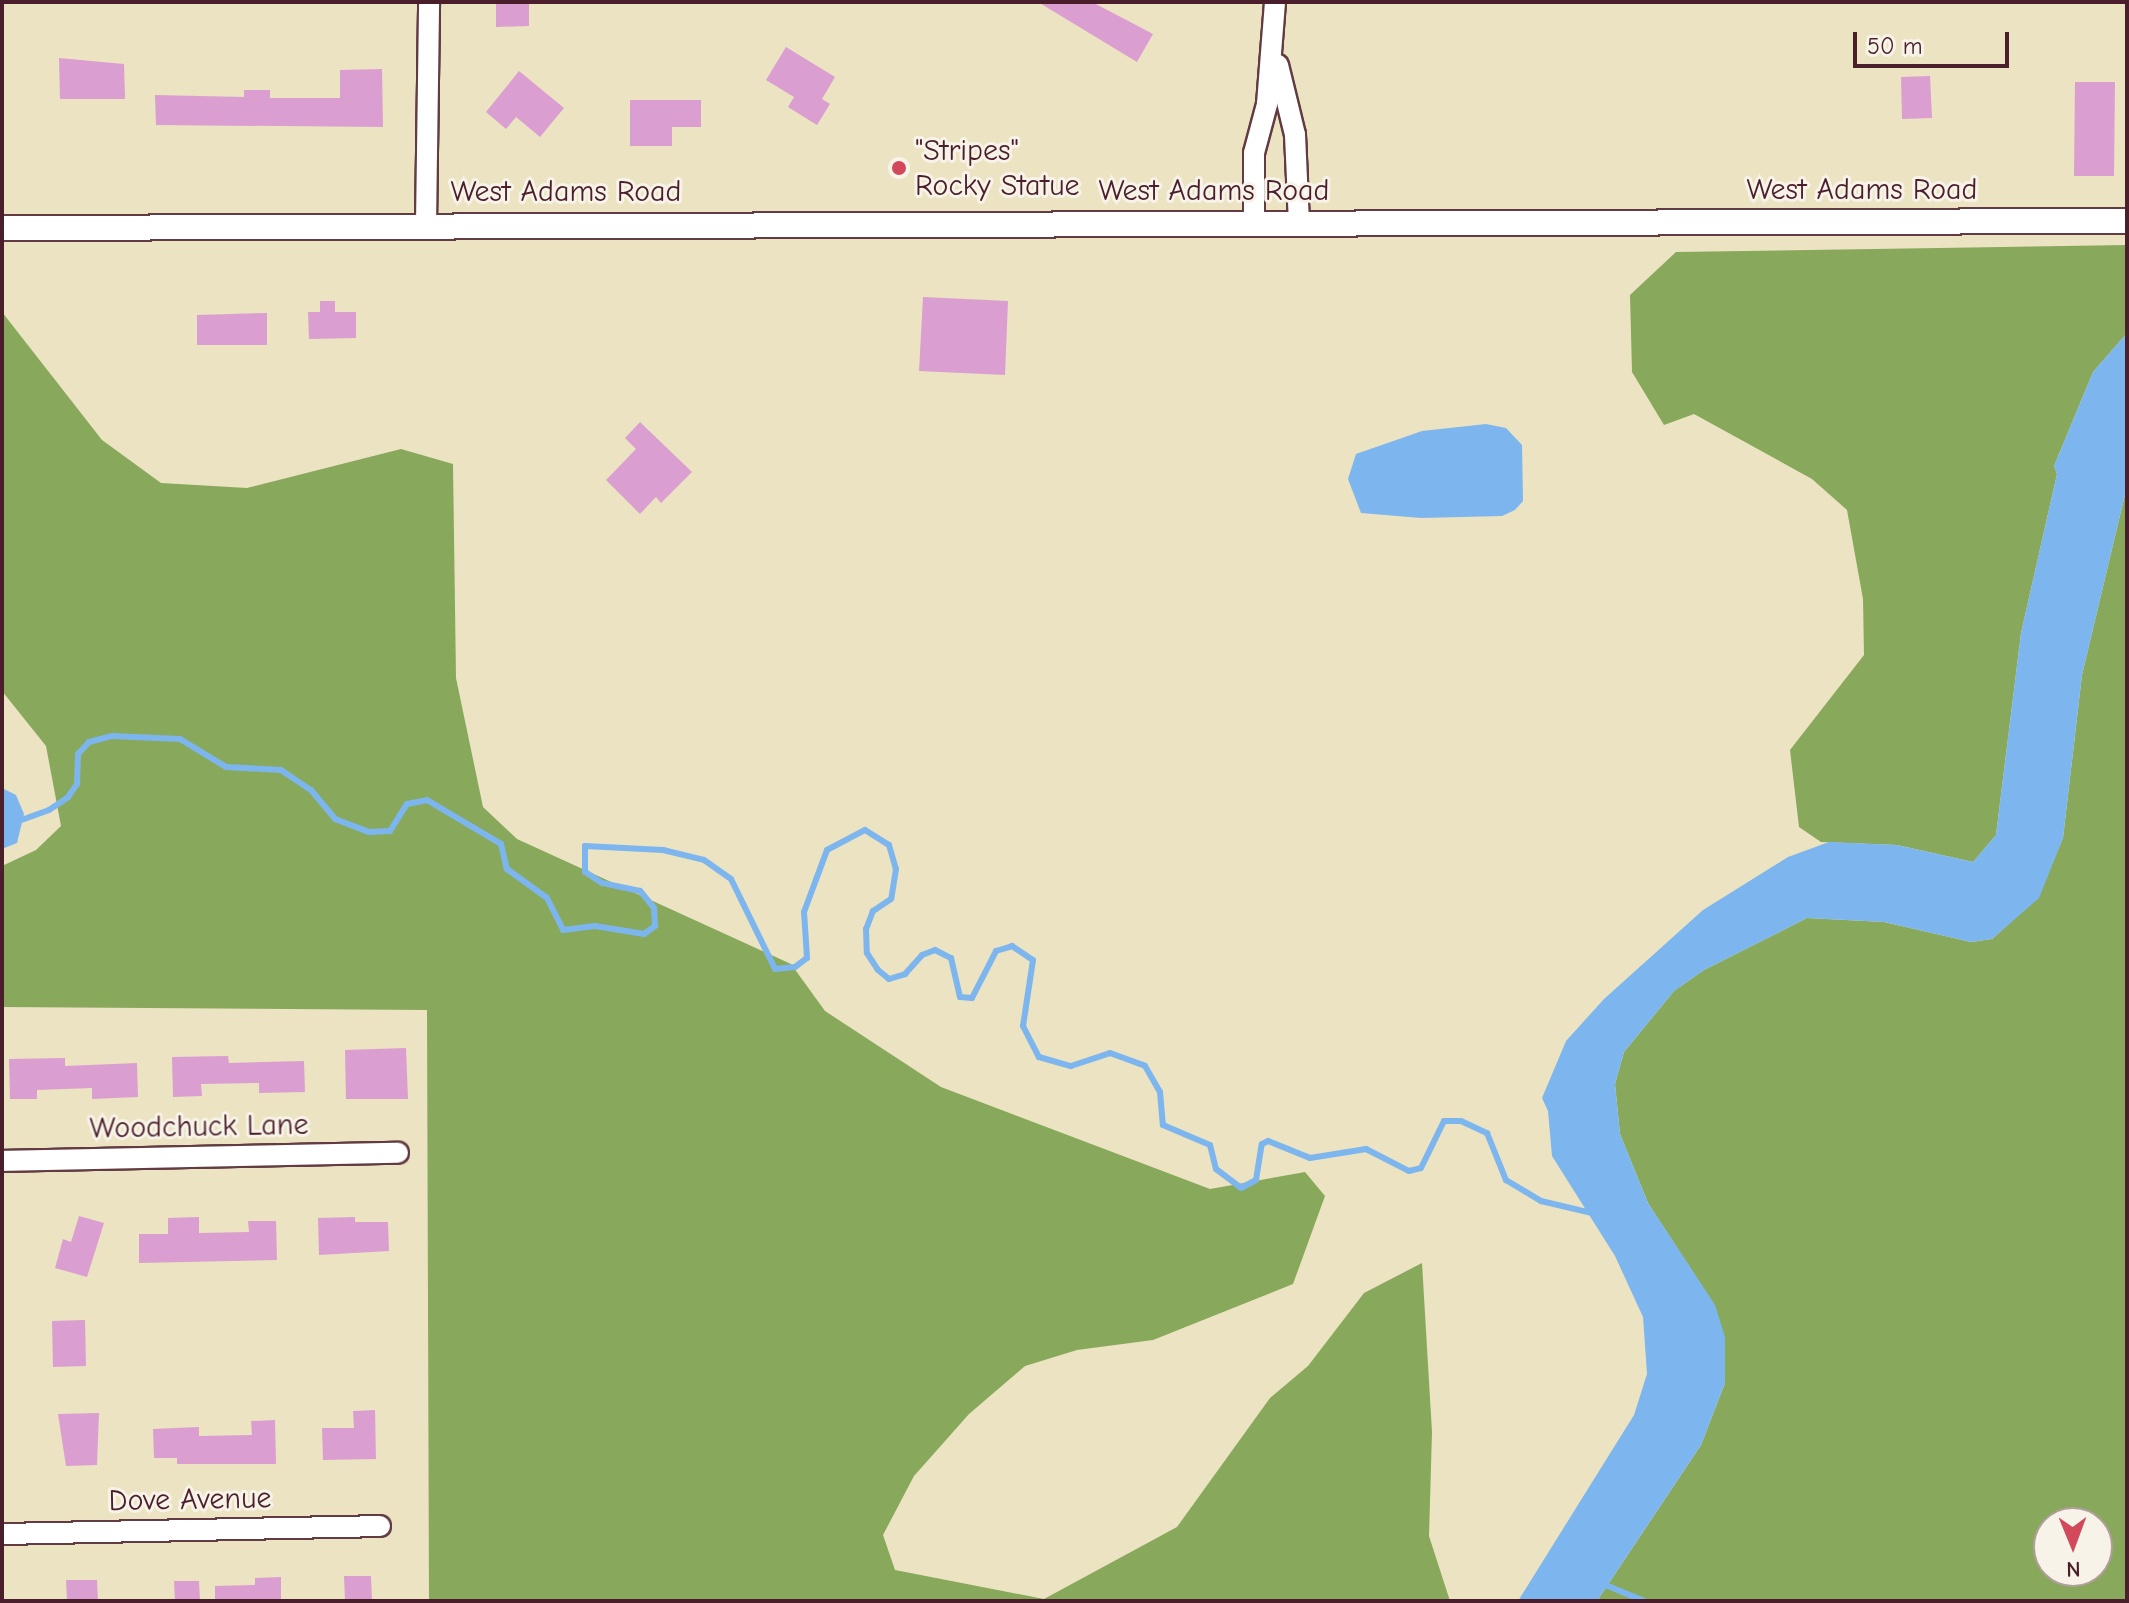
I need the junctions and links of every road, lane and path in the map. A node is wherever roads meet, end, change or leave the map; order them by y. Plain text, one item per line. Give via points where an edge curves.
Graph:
1 (429, 2) edge
2 (1275, 2) edge
3 (1275, 45) junction
4 (2127, 221) edge
5 (1254, 223) junction
6 (1299, 223) junction
7 (426, 224) junction
8 (8, 228) edge
9 (398, 1153) dead end
10 (2, 1161) edge
11 (380, 1526) dead end
12 (2, 1534) edge

1 - 7 street
2 - 3 street
3 - 5 street via 1254,153
3 - 6 street via 1295,135
4 - 6 street, West Adams Road
5 - 6 street, West Adams Road
5 - 7 street, West Adams Road
7 - 8 street, West Adams Road
9 - 10 street, Woodchuck Lane
11 - 12 street, Dove Avenue

